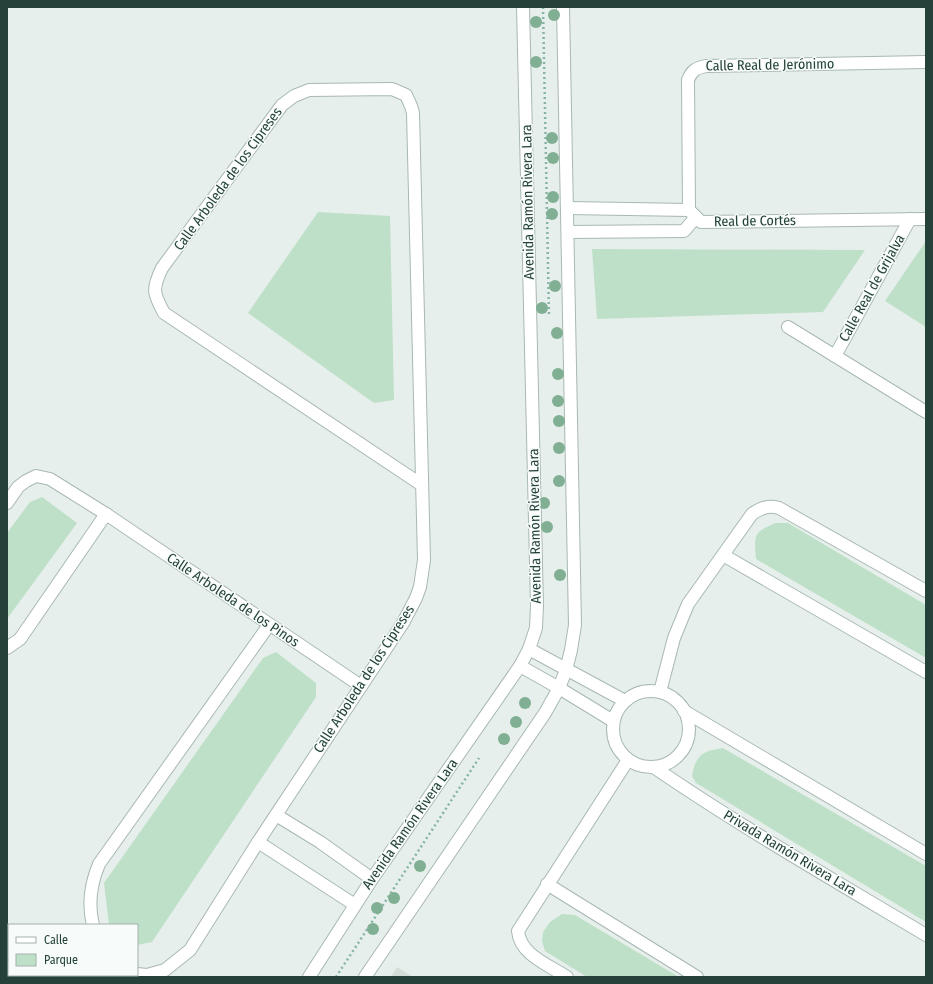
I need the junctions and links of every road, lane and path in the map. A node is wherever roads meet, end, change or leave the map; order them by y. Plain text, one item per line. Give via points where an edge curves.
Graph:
1 (523, 7) edge
2 (543, 7) edge
3 (563, 7) edge
4 (926, 62) edge
5 (568, 208) junction
6 (693, 213) junction
7 (910, 219) junction
8 (926, 219) edge
9 (568, 232) junction
10 (549, 323) dead end
11 (788, 327) dead end
12 (834, 356) junction
13 (926, 412) edge
14 (422, 485) junction
15 (7, 503) edge
16 (106, 514) junction
17 (723, 555) junction
18 (926, 592) edge
19 (269, 625) junction
20 (7, 648) edge
21 (529, 649) junction
22 (520, 666) junction
23 (566, 670) junction
24 (926, 672) edge
25 (361, 686) junction
26 (559, 688) junction
27 (660, 692) junction
28 (625, 701) junction
29 (684, 711) junction
30 (613, 721) junction
31 (482, 753) dead end
32 (628, 760) junction
33 (655, 768) junction
34 (276, 815) junction
35 (258, 842) junction
36 (926, 854) edge
37 (372, 879) junction
38 (547, 884) junction
39 (355, 905) junction
40 (93, 924) edge
41 (926, 935) edge
42 (138, 974) edge
43 (309, 977) edge
44 (336, 977) edge
45 (364, 977) edge
46 (567, 977) edge
47 (697, 977) edge

1 - 21 street, Avenida Ramón Rivera Lara via 537,606 536,628
2 - 10 path
3 - 5 street
4 - 6 street, Calle Real de Jerónimo via 698,67 692,71 688,80
5 - 6 street, Real de Cortés
5 - 9 street
6 - 7 street, Real de Cortés via 701,222
6 - 9 street, Real de Cortés via 684,231
7 - 8 street, Real de Cortés
7 - 12 street, Calle Real de Grijalva
9 - 23 street via 575,625
11 - 12 street, Calle Real de Grijalva
12 - 13 street, Calle Real de Grijalva
14 - 14 street, Calle Arboleda de los Cipreses via 411,106 406,95 392,89 309,90 294,96 282,105 166,262 155,283 156,299 164,314
14 - 25 street, Calle Arboleda de los Cipreses via 424,560 420,587 403,623
15 - 16 street, Calle Arboleda de los Pinos via 18,487 36,476 50,479
16 - 19 street, Calle Arboleda de los Pinos
16 - 20 street via 20,639
17 - 18 street via 752,514 770,506 779,508
17 - 24 street
17 - 27 street via 688,604 674,638
19 - 25 street, Calle Arboleda de los Pinos
19 - 40 street via 99,864 92,885
21 - 22 street, Avenida Ramón Rivera Lara
21 - 23 street
22 - 26 street
22 - 37 street, Avenida Ramón Rivera Lara
23 - 26 street
23 - 28 street
25 - 34 street, Calle Arboleda de los Cipreses
26 - 30 street
26 - 45 street via 545,713
27 - 28 street via 642,692
27 - 29 street via 670,696
28 - 30 street
29 - 33 street via 689,731 682,751 676,758
29 - 36 street
30 - 32 street via 615,743
31 - 44 path
32 - 33 street via 647,768
32 - 38 street
33 - 41 street, Privada Ramón Rivera Lara via 784,850
34 - 35 street, Calle Arboleda de los Cipreses
34 - 37 street
35 - 39 street
35 - 42 street, Calle Arboleda de los Cipreses via 190,950 165,970 148,975
37 - 39 street, Avenida Ramón Rivera Lara
38 - 46 street via 518,931 519,939 528,952
38 - 47 street
39 - 43 street, Avenida Ramón Rivera Lara

